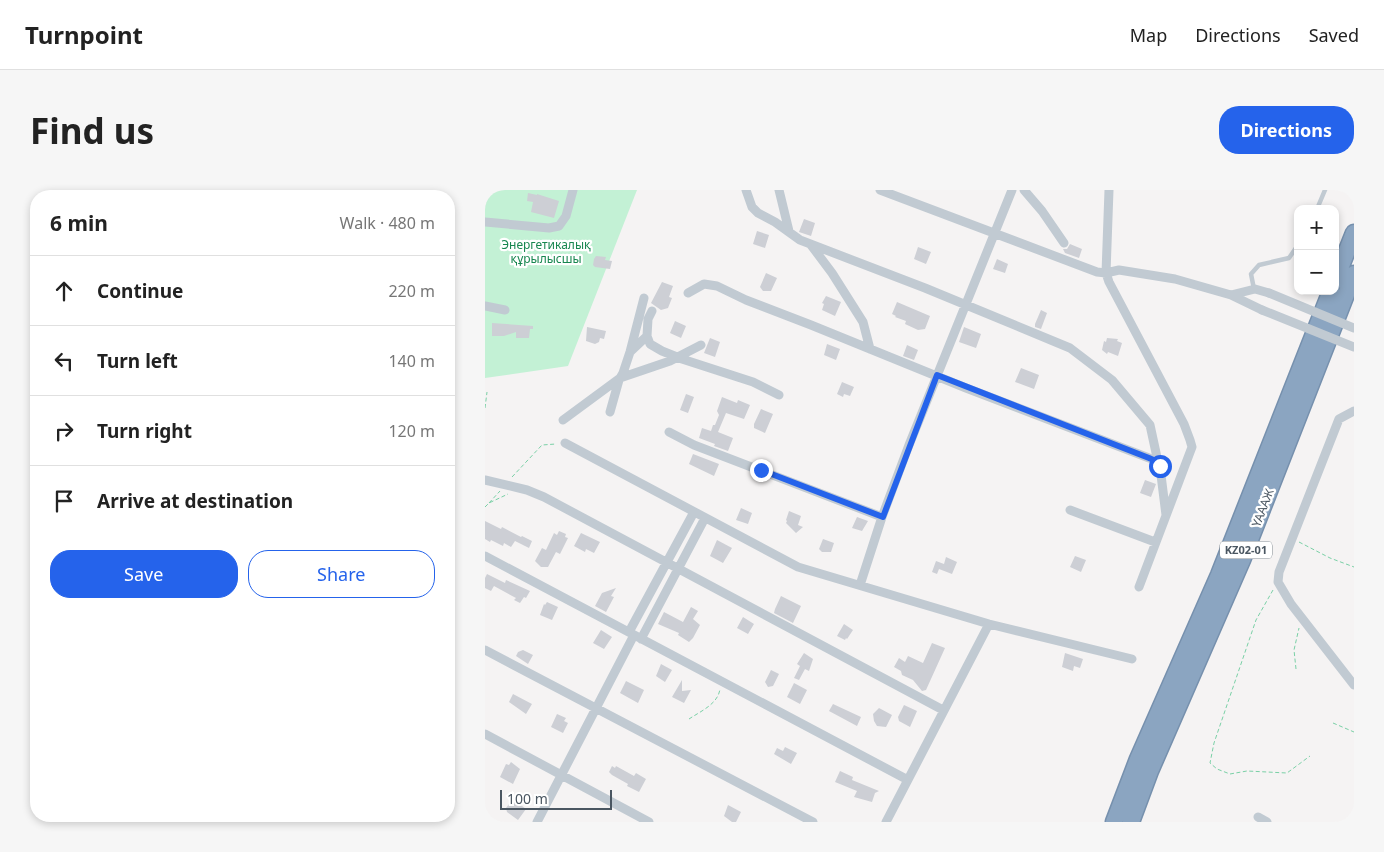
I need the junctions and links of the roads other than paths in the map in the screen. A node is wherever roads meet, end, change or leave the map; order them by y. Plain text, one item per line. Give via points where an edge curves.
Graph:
1 (573, 190) edge
2 (746, 190) edge
3 (779, 190) edge
4 (880, 190) edge
5 (1012, 190) edge
6 (1024, 190) edge
7 (1109, 190) edge
8 (1325, 190) edge
9 (1319, 205) edge
10 (485, 222) edge
11 (789, 230) junction
12 (994, 232) junction
13 (1354, 233) edge
14 (1064, 243) dead end
15 (811, 245) junction
16 (1295, 250) edge
17 (1339, 271) edge
18 (1106, 273) junction
19 (1354, 274) edge
20 (1255, 290) junction
21 (688, 292) dead end
22 (1231, 295) junction
23 (1329, 295) edge
24 (644, 298) dead end
25 (965, 304) junction
26 (485, 306) edge
27 (505, 310) dead end
28 (652, 311) dead end
29 (1354, 328) edge
30 (647, 336) junction
31 (701, 345) dead end
32 (1354, 347) edge
33 (870, 349) junction
34 (630, 352) junction
35 (679, 358) junction
36 (937, 375) junction
37 (620, 378) junction
38 (779, 395) dead end
39 (1354, 411) edge
40 (611, 412) dead end
41 (563, 420) dead end
42 (669, 432) dead end
43 (565, 443) road end
44 (1158, 462) junction
45 (485, 480) edge
46 (1070, 510) dead end
47 (694, 512) junction
48 (1166, 515) junction
49 (883, 517) junction
50 (705, 518) junction
51 (1155, 542) junction
52 (485, 556) edge
53 (667, 562) junction
54 (678, 568) junction
55 (861, 585) junction
56 (1139, 587) dead end
57 (989, 624) junction
58 (634, 635) junction
59 (485, 650) edge
60 (1132, 659) dead end
61 (1354, 684) edge
62 (596, 708) junction
63 (943, 710) junction
64 (485, 734) edge
65 (561, 775) junction
66 (908, 780) junction
67 (1257, 817) dead end
68 (537, 822) edge
69 (649, 822) edge
70 (813, 822) edge
71 (886, 822) edge
72 (1114, 822) edge
73 (1131, 822) edge
74 (1267, 822) edge

1 - 10 street via 566,216 559,226 549,228
2 - 11 street via 752,207 758,213
3 - 11 street
4 - 12 street
5 - 12 street
6 - 14 street
7 - 18 street
8 - 9 lane
11 - 15 street via 793,236
12 - 18 street
12 - 25 street
13 - 17 highway
15 - 25 street
15 - 33 street via 863,322
16 - 20 lane via 1289,258 1259,265 1251,274
18 - 22 street via 1119,270 1175,279
18 - 48 street via 1190,440 1191,454
19 - 73 highway, ҮАААЖ / KZ02-01 via 1242,560
20 - 22 street
20 - 29 street, bridge
21 - 33 street via 711,284
22 - 32 street, bridge
23 - 72 highway, ҮАААЖ / KZ02-01 via 1222,566 1137,759
24 - 34 street
25 - 36 street
25 - 44 street via 1070,348 1112,380 1150,425
26 - 27 street
28 - 30 street
30 - 34 street
30 - 35 street via 651,344
31 - 35 street
33 - 36 street
34 - 37 street
35 - 37 street
35 - 38 street via 753,382
36 - 44 street
36 - 49 street
37 - 40 street
37 - 41 street
39 - 61 street via 1339,420 1279,572 1278,582
42 - 49 street via 694,446
43 - 47 street
44 - 48 street
45 - 53 street via 545,497
46 - 51 street
47 - 50 street
47 - 53 street
48 - 51 street
49 - 55 street
50 - 54 street
50 - 55 street via 798,567
51 - 56 street
52 - 58 street
53 - 54 street
53 - 58 street
54 - 58 street
54 - 63 street
55 - 57 street
57 - 60 street
57 - 63 street
58 - 62 street
58 - 66 street
59 - 62 street
62 - 65 street
62 - 70 street
63 - 66 street
64 - 65 street
65 - 68 street
65 - 69 street
66 - 71 street
67 - 74 street

